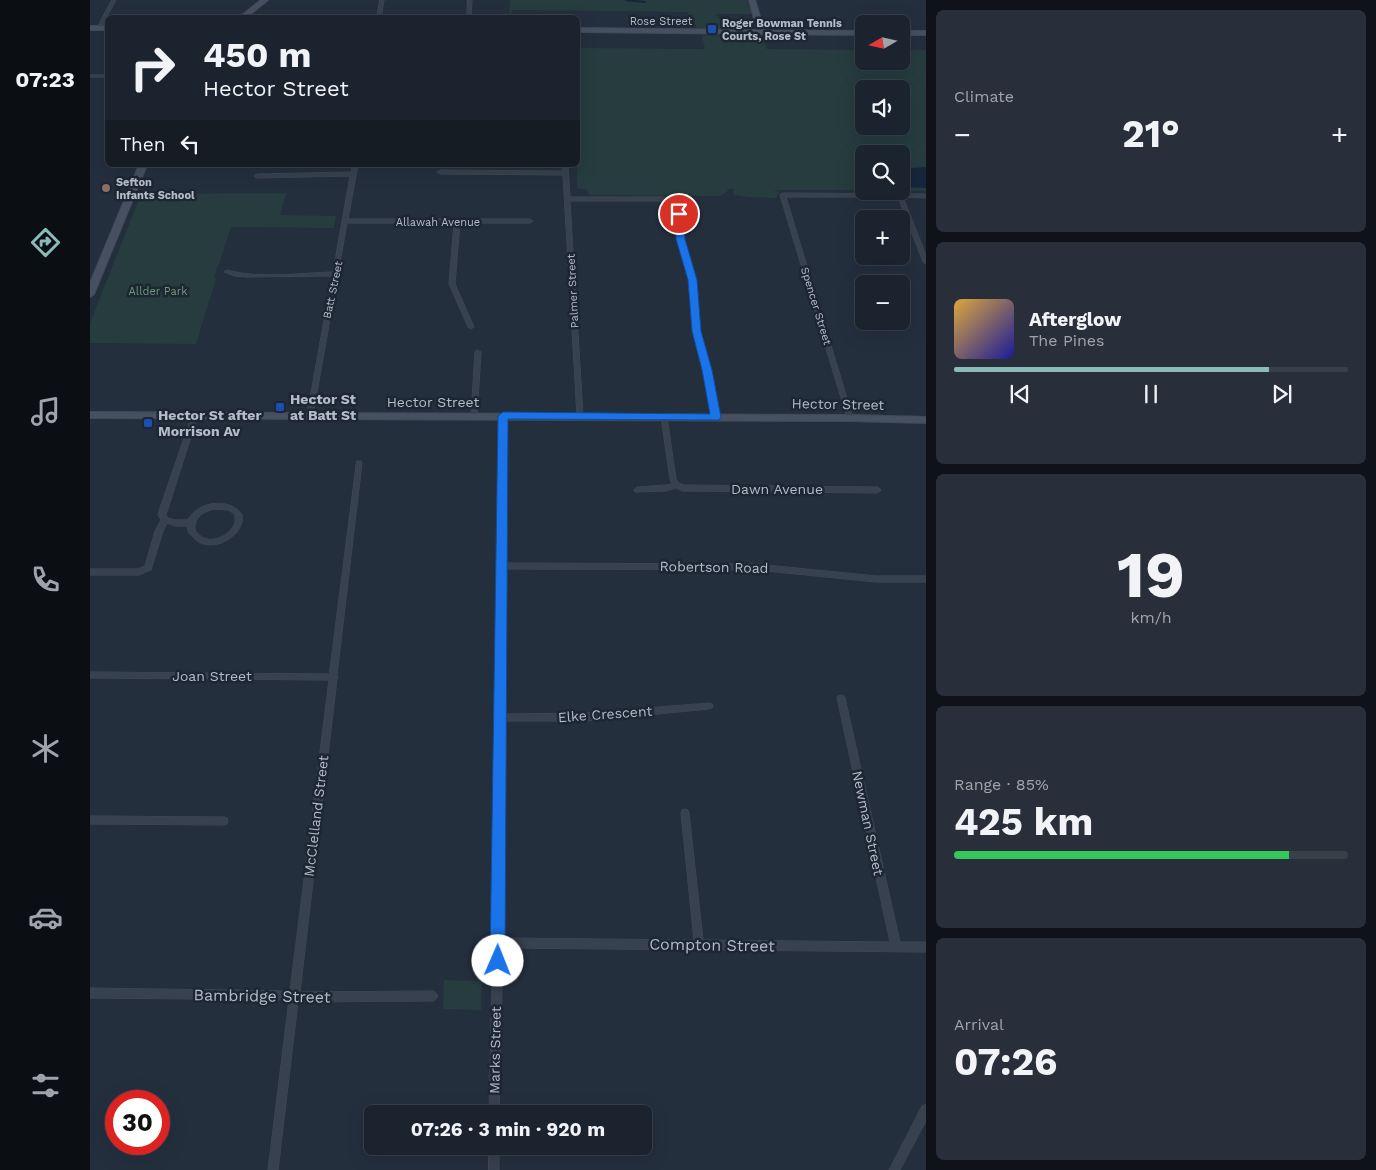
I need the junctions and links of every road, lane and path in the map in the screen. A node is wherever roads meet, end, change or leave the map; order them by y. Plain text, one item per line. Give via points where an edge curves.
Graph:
1 (114, 0) edge
2 (265, 0) edge
3 (382, 0) edge
4 (470, 0) edge
5 (752, 0) edge
6 (105, 15) edge
7 (245, 15) edge
8 (380, 15) edge
9 (469, 15) edge
10 (105, 16) edge
11 (90, 28) edge
12 (98, 28) junction
13 (105, 28) edge
14 (580, 30) edge
15 (761, 32) junction
16 (855, 33) edge
17 (910, 33) edge
18 (926, 33) edge
19 (90, 76) edge
20 (105, 76) edge
21 (142, 167) edge
22 (355, 167) edge
23 (565, 167) edge
24 (440, 172) dead end
25 (566, 173) junction
26 (353, 174) junction
27 (257, 176) dead end
28 (855, 195) edge
29 (910, 196) edge
30 (926, 196) edge
31 (568, 199) junction
32 (902, 200) edge
33 (346, 221) junction
34 (530, 221) dead end
35 (457, 222) junction
36 (926, 262) edge
37 (227, 272) dead end
38 (336, 274) junction
39 (90, 294) edge
40 (471, 327) dead end
41 (478, 352) dead end
42 (195, 414) junction
43 (90, 415) edge
44 (310, 415) junction
45 (474, 416) junction
46 (503, 416) junction
47 (580, 416) junction
48 (664, 417) junction
49 (716, 417) junction
50 (850, 418) junction
51 (926, 420) edge
52 (359, 463) dead end
53 (676, 485) junction
54 (637, 490) dead end
55 (878, 490) dead end
56 (165, 520) junction
57 (190, 523) junction
58 (501, 566) junction
59 (90, 572) edge
60 (926, 579) edge
61 (90, 675) edge
62 (334, 677) junction
63 (841, 698) dead end
64 (709, 706) dead end
65 (501, 718) junction
66 (685, 813) dead end
67 (90, 820) edge
68 (224, 821) dead end
69 (498, 943) junction
70 (699, 945) junction
71 (896, 947) junction
72 (926, 947) edge
73 (90, 994) edge
74 (294, 996) junction
75 (433, 996) dead end
76 (494, 1105) edge
77 (926, 1110) edge
78 (494, 1155) edge
79 (273, 1170) edge
80 (494, 1170) edge
81 (894, 1170) edge

1 - 6 street
2 - 7 street
3 - 8 street
4 - 9 street
5 - 15 street
10 - 12 street
11 - 12 street
12 - 13 street
14 - 15 street, Rose Street
15 - 16 street, Rose Street
17 - 18 street
19 - 20 street
21 - 39 street
22 - 26 street, Batt Street
23 - 25 street, Palmer Street
24 - 25 street
25 - 31 street, Palmer Street
26 - 27 street
26 - 33 street, Batt Street
28 - 50 street, Spencer Street via 783,194
29 - 30 street
31 - 47 street, Palmer Street
31 - 49 street via 665,200 678,206 680,239 692,280 696,331
32 - 36 street
33 - 35 street, Allawah Avenue
33 - 38 street, Batt Street
34 - 35 street, Allawah Avenue
35 - 40 street via 452,284
37 - 38 street
38 - 44 street, Batt Street
41 - 45 street
42 - 43 street, Hector Street
42 - 44 street, Hector Street
42 - 56 street via 162,515
44 - 45 street, Hector Street
45 - 46 street, Hector Street
46 - 47 street, Hector Street
46 - 58 street, Marks Street
47 - 48 street, Hector Street
48 - 49 street, Hector Street
48 - 53 street
49 - 50 street, Hector Street
50 - 51 street, Hector Street
52 - 62 street, McClelland Street
53 - 54 street, Dawn Avenue
53 - 55 street, Dawn Avenue via 688,489
56 - 57 street
56 - 59 street via 146,570 135,573
57 - 57 street via 198,512 214,506 229,507 239,519 238,527 231,535 210,542 196,537
58 - 60 street, Robertson Road via 756,566 876,579
58 - 65 street, Marks Street
61 - 62 street, Joan Street
62 - 74 street, McClelland Street
63 - 71 street, Newman Street
64 - 65 street, Elke Crescent via 586,717
65 - 69 street, Marks Street
66 - 70 street
67 - 68 street
69 - 70 street, Compton Street
69 - 76 street, Marks Street
70 - 71 street, Compton Street
71 - 72 street, Compton Street
73 - 74 street, Bambridge Street
74 - 75 street, Bambridge Street
74 - 79 street, McClelland Street
77 - 81 street
78 - 80 street

